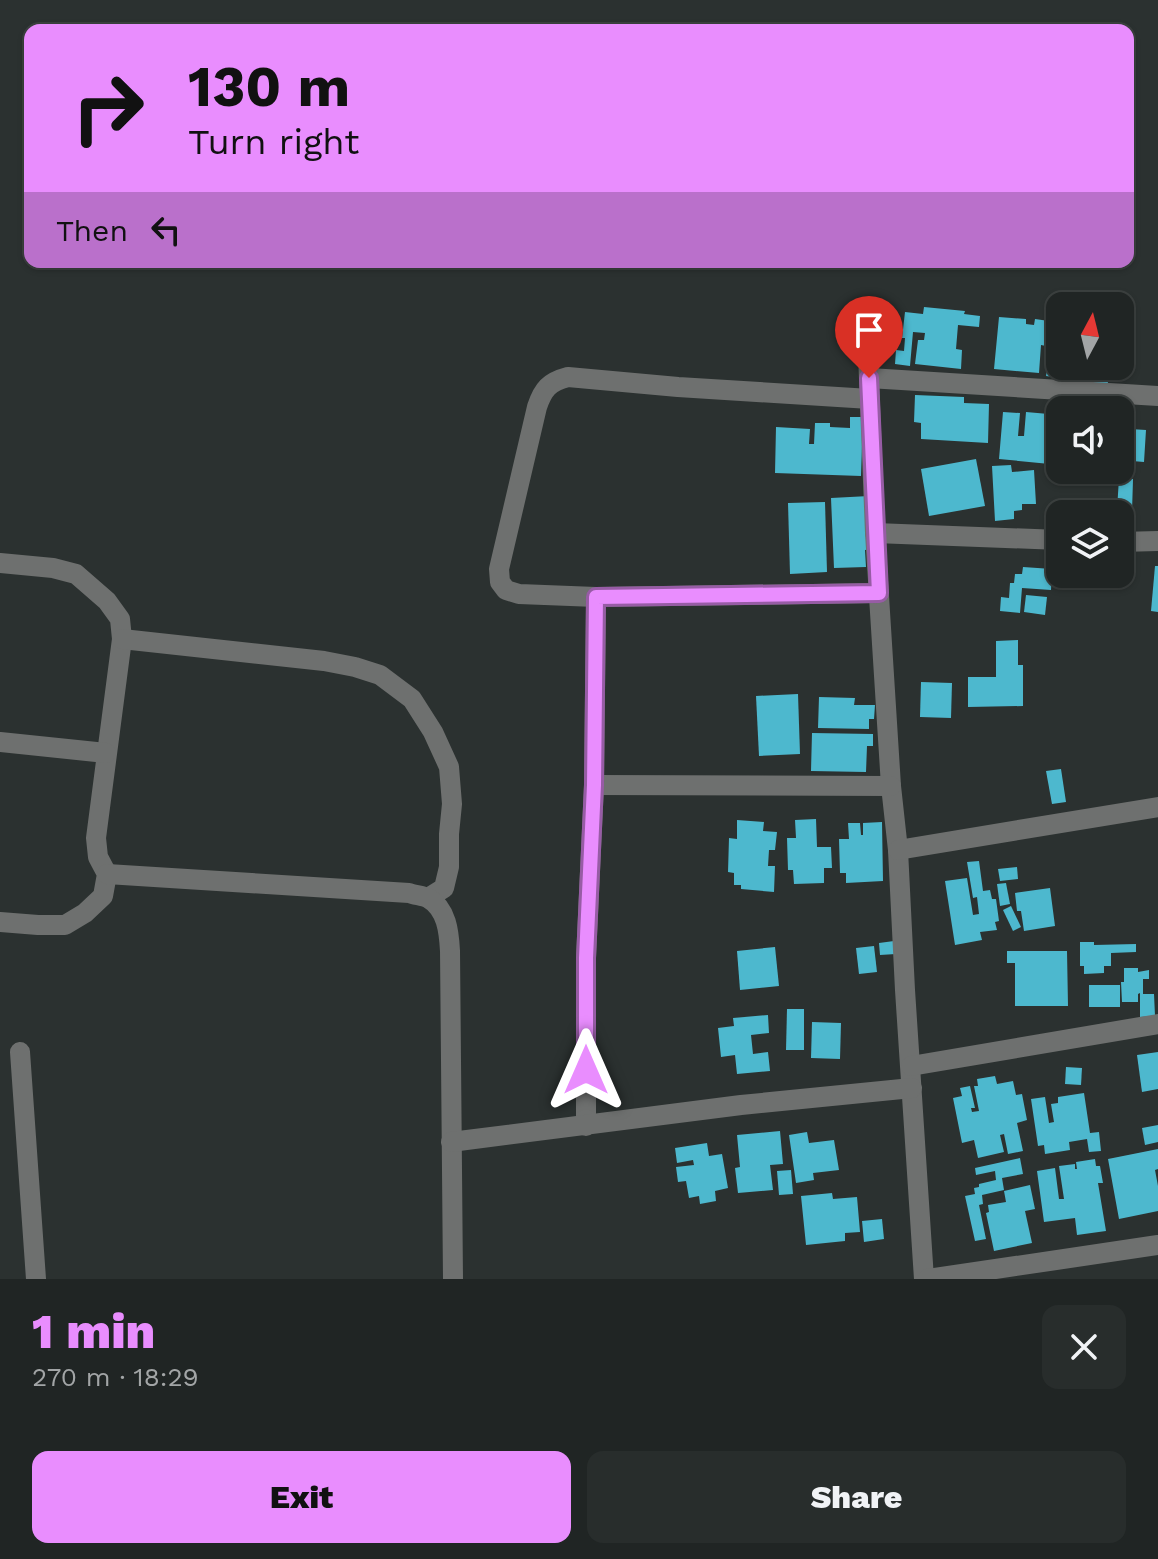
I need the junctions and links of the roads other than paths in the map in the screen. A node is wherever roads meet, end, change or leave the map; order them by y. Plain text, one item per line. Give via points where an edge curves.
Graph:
1 (868, 353) dead end
2 (869, 378) junction
3 (1158, 396) edge
4 (870, 399) junction
5 (875, 533) junction
6 (1046, 539) edge
7 (1158, 541) edge
8 (1134, 542) edge
9 (0, 563) edge
10 (879, 593) junction
11 (596, 597) junction
12 (122, 639) junction
13 (0, 742) edge
14 (106, 753) junction
15 (594, 785) junction
16 (891, 786) junction
17 (1158, 807) edge
18 (898, 850) junction
19 (107, 874) junction
20 (428, 898) junction
21 (0, 922) edge
22 (1158, 1024) edge
23 (20, 1052) dead end
24 (911, 1066) junction
25 (912, 1088) junction
26 (586, 1126) junction
27 (451, 1142) junction
28 (1158, 1245) edge
29 (36, 1279) edge
30 (453, 1279) edge
31 (926, 1279) edge

1 - 2 street
2 - 3 street
2 - 4 street
4 - 5 street
4 - 11 street via 568,377 554,381 537,407 500,582 519,594
5 - 6 street
5 - 10 street
7 - 8 street
9 - 12 street via 76,574 120,619
10 - 11 street
10 - 16 street
11 - 15 street
12 - 14 street
12 - 20 street via 355,667 380,675 412,699 449,767 452,804 444,888
13 - 14 street
14 - 19 street via 96,838
15 - 16 street
15 - 26 street
16 - 18 street
17 - 18 street
18 - 24 street
19 - 20 street
19 - 21 street via 103,896 65,925
20 - 27 street via 442,910 449,929
22 - 24 street
23 - 29 street
24 - 25 street
25 - 26 street
25 - 31 street
26 - 27 street
27 - 30 street
28 - 31 street

